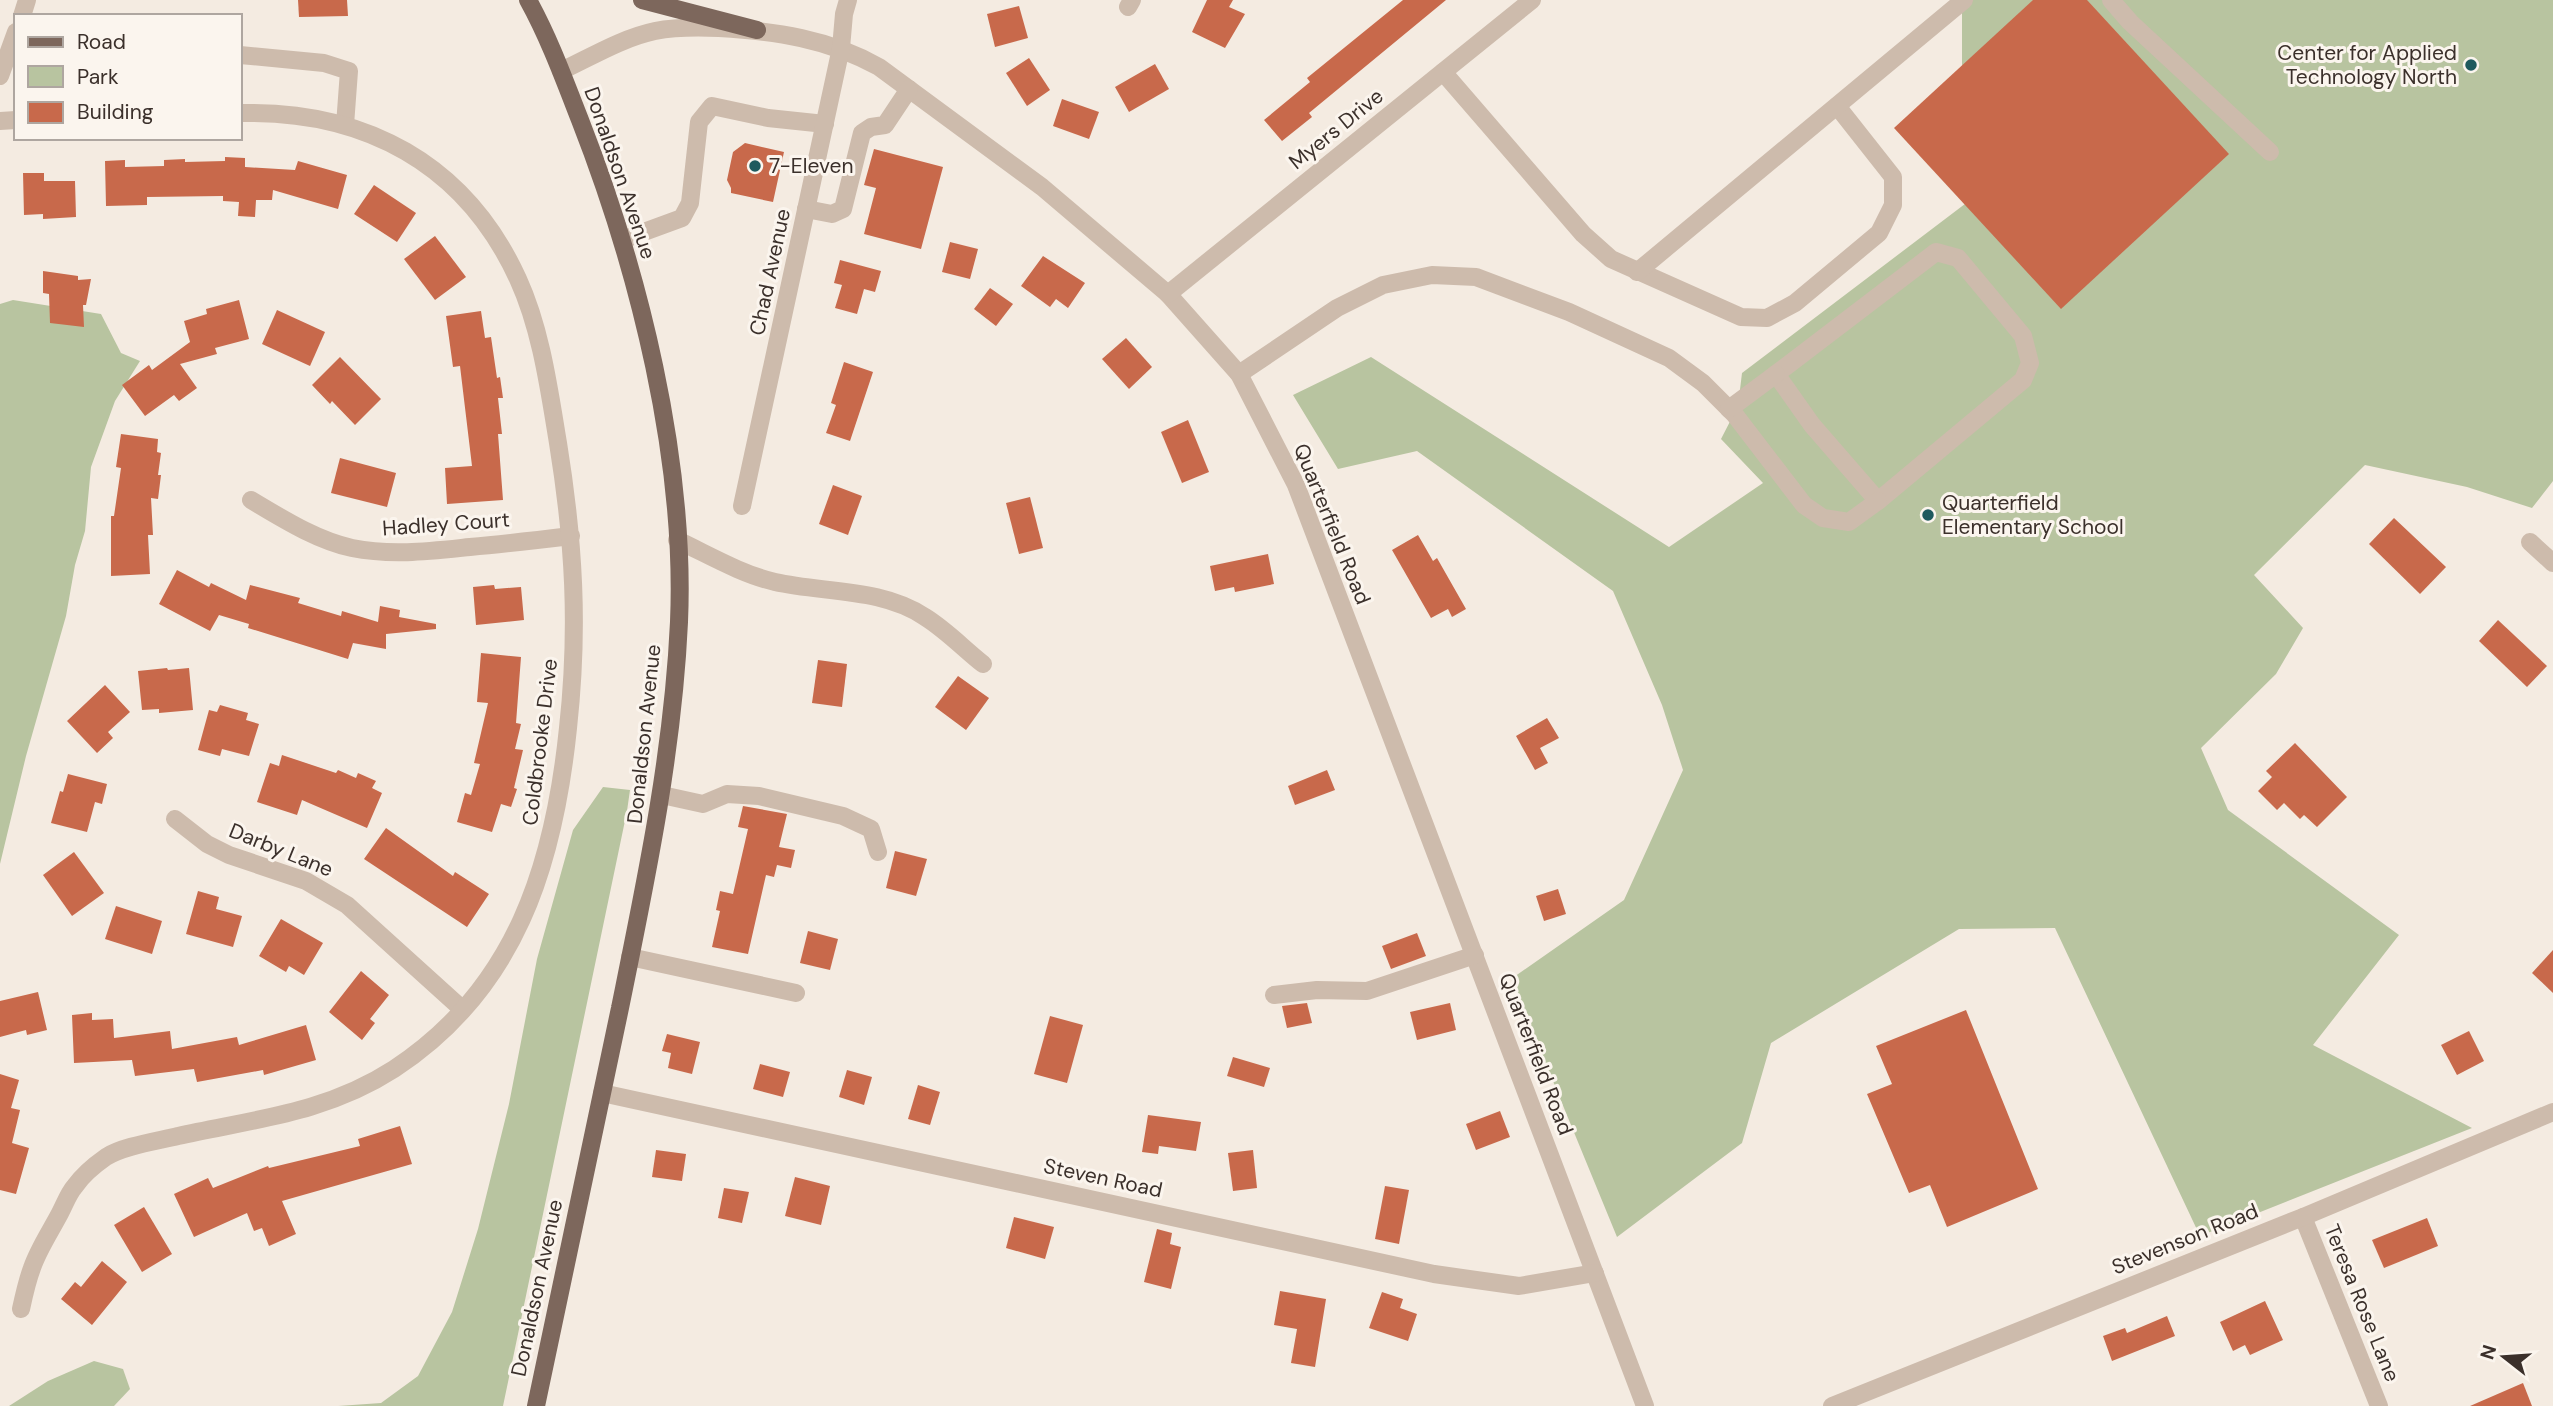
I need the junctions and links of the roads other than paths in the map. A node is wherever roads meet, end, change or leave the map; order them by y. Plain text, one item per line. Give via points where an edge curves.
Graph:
1 (528, 0) edge
2 (642, 0) edge
3 (848, 0) edge
4 (1532, 0) edge
5 (1964, 0) edge
6 (2111, 0) edge
7 (757, 30) junction
8 (14, 38) edge
9 (841, 48) junction
10 (242, 55) edge
11 (561, 71) junction
12 (1443, 72) junction
13 (0, 76) edge
14 (909, 89) junction
15 (1837, 106) junction
16 (242, 113) edge
17 (825, 124) junction
18 (345, 125) junction
19 (2270, 152) dead end
20 (806, 209) junction
21 (622, 240) junction
22 (1637, 272) junction
23 (1168, 294) junction
24 (1239, 374) junction
25 (1776, 374) junction
26 (1729, 409) junction
27 (251, 500) dead end
28 (1878, 501) junction
29 (743, 506) dead end
30 (571, 536) junction
31 (677, 540) junction
32 (2530, 542) dead end
33 (2553, 563) edge
34 (983, 664) dead end
35 (662, 795) junction
36 (175, 819) dead end
37 (878, 852) dead end
38 (1475, 955) junction
39 (630, 957) junction
40 (796, 993) dead end
41 (1274, 995) dead end
42 (462, 1010) junction
43 (602, 1093) junction
44 (2553, 1112) edge
45 (2303, 1217) junction
46 (1595, 1273) junction
47 (21, 1309) dead end
48 (536, 1406) edge
49 (1645, 1406) edge
50 (1832, 1406) edge
51 (2379, 1406) edge

1 - 11 main road
2 - 7 main road
3 - 9 street, Chad Avenue
4 - 12 street, Myers Drive
5 - 15 street
6 - 19 street
7 - 9 street, Quarterfield Road
7 - 11 street, Quarterfield Road via 702,27 655,31
8 - 13 street
9 - 14 street, Quarterfield Road
9 - 17 street, Chad Avenue
10 - 18 street via 324,63 349,71
11 - 21 main road, Donaldson Avenue
12 - 22 street via 1583,234 1611,259
12 - 23 street, Myers Drive
14 - 20 street via 885,125 862,133 843,209 832,215
14 - 23 street, Quarterfield Road via 1042,187
15 - 22 street
15 - 22 street via 1893,177 1892,205 1879,233 1795,303 1767,318 1741,317
16 - 18 street, Coldbrooke Drive via 302,115
17 - 20 street, Chad Avenue
17 - 21 street via 712,106 699,122 690,203 682,218
18 - 30 street, Coldbrooke Drive via 393,144 428,166 485,221 508,256 535,328
20 - 29 street, Chad Avenue
21 - 31 main road, Donaldson Avenue via 663,419
23 - 24 street, Quarterfield Road
24 - 26 street via 1337,308 1383,285 1432,275 1476,277 1569,312 1669,358
24 - 38 street, Quarterfield Road via 1296,485
25 - 26 street
25 - 28 street via 1812,425
25 - 28 street via 1936,252 1958,258 2023,336 2030,363 2023,380
26 - 28 street via 1804,505 1823,518 1849,522
27 - 30 street, Hadley Court via 325,540 380,552 425,552
30 - 42 street, Coldbrooke Drive via 575,604 571,698 558,806 538,883 518,930
31 - 34 street via 749,574 894,603 924,616
31 - 35 main road, Donaldson Avenue via 679,619
32 - 33 street
35 - 37 street via 703,804 727,794 758,796 843,816 871,830
35 - 39 main road, Donaldson Avenue
36 - 42 street, Darby Lane via 206,844 327,892
38 - 41 street via 1367,991
38 - 46 street, Quarterfield Road
39 - 40 street
39 - 43 main road, Donaldson Avenue
42 - 47 street, Coldbrooke Drive via 394,1069 324,1104 108,1155 74,1186 32,1267
43 - 46 street, Steven Road via 1434,1274 1520,1286
43 - 48 main road, Donaldson Avenue
44 - 45 street, Stevenson Road
45 - 50 street, Stevenson Road
45 - 51 street, Teresa Rose Lane
46 - 49 street, Quarterfield Road

